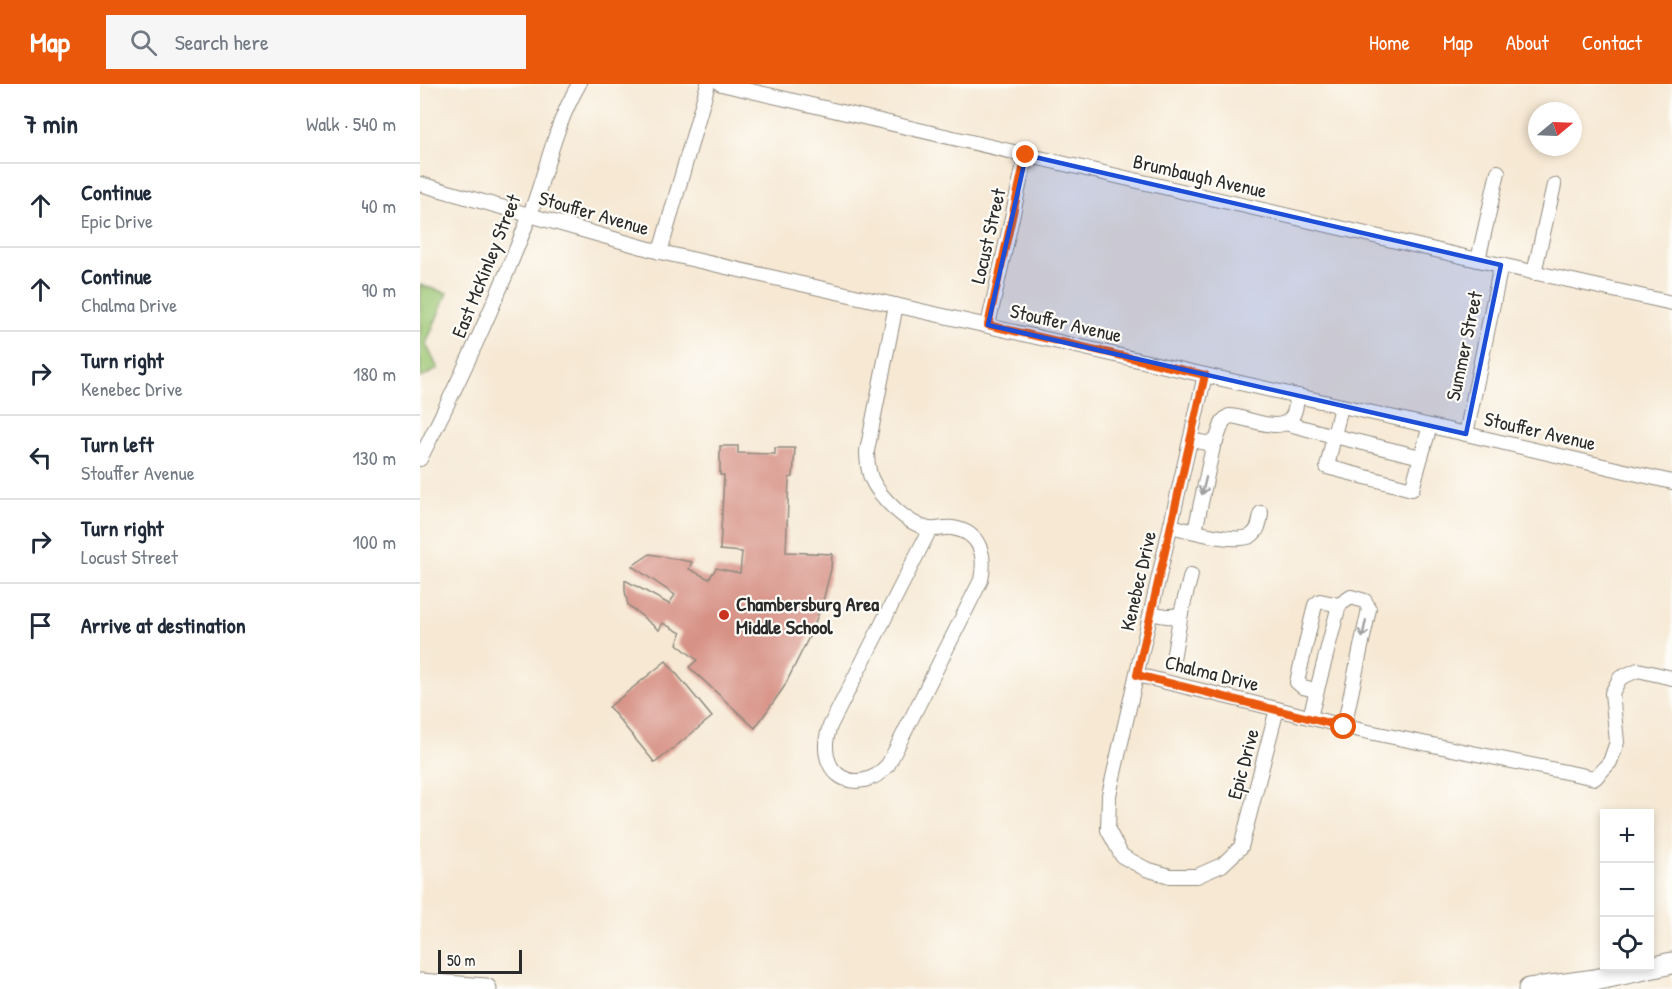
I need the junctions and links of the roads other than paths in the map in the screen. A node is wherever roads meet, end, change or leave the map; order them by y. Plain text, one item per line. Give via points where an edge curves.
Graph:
1 (579, 84) edge
2 (708, 84) edge
3 (721, 84) edge
4 (1026, 155) junction
5 (1498, 172) dead end
6 (420, 184) edge
7 (1554, 185) dead end
8 (530, 215) junction
9 (660, 252) junction
10 (1478, 260) junction
11 (1501, 265) junction
12 (1534, 273) junction
13 (1672, 303) edge
14 (896, 305) junction
15 (988, 325) junction
16 (1205, 375) junction
17 (1298, 396) junction
18 (1341, 406) junction
19 (1285, 423) junction
20 (1430, 426) junction
21 (1466, 434) junction
22 (1334, 436) junction
23 (1191, 440) junction
24 (1214, 442) junction
25 (1421, 457) junction
26 (420, 459) edge
27 (1672, 482) edge
28 (1261, 513) dead end
29 (1171, 526) junction
30 (930, 530) junction
31 (1195, 531) junction
32 (1191, 575) dead end
33 (1339, 605) junction
34 (1151, 613) junction
35 (1181, 613) junction
36 (1173, 659) dead end
37 (1137, 675) junction
38 (1672, 678) edge
39 (1315, 690) junction
40 (1277, 709) junction
41 (1310, 717) junction
42 (1344, 727) junction
43 (1109, 795) joint
44 (1672, 963) edge
45 (420, 984) edge
46 (486, 989) edge
47 (1529, 989) edge

1 - 8 street, East McKinley Street via 565,109
2 - 9 street
3 - 4 street, Brumbaugh Avenue
4 - 10 street, Brumbaugh Avenue
4 - 15 street, Locust Street
5 - 10 street
6 - 8 street, Stouffer Avenue
7 - 12 street
8 - 9 street, Stouffer Avenue
8 - 26 street, East McKinley Street via 464,373
9 - 14 street, Stouffer Avenue
10 - 11 street, Brumbaugh Avenue
11 - 12 street, Brumbaugh Avenue
11 - 21 street, Summer Street
12 - 13 street, Brumbaugh Avenue
14 - 15 street, Stouffer Avenue
14 - 30 street via 867,465 881,495 894,509
15 - 16 street, Stouffer Avenue
16 - 17 street, Stouffer Avenue
16 - 23 street, Kenebec Drive
17 - 18 street, Stouffer Avenue
17 - 19 street via 1294,414
18 - 20 street, Stouffer Avenue
18 - 22 street
19 - 22 street
19 - 24 street via 1280,426 1230,416 1223,420
20 - 21 street, Stouffer Avenue
20 - 25 street
21 - 27 street, Stouffer Avenue
22 - 25 street
22 - 25 street via 1327,467 1412,489
23 - 24 street
23 - 29 street, Kenebec Drive
24 -> 31 street
28 - 31 street via 1254,534 1243,539
29 - 31 street
29 - 34 street, Kenebec Drive
30 - 30 street via 955,528 976,540 983,554 981,580 888,765 876,776 848,780 837,775 828,762 825,743 830,726
32 - 35 street
33 - 39 street
33 - 39 street via 1320,600 1315,605 1297,682
33 -> 42 street via 1351,597 1365,601 1369,609
34 - 35 street
34 - 37 street, Kenebec Drive
35 - 36 street
37 - 40 street, Chalma Drive
37 - 43 street, Kenebec Drive
38 - 42 street, Epic Drive via 1638,670 1620,678 1612,693 1617,742 1610,762 1595,778
39 - 41 street
40 - 41 street, Epic Drive
40 - 43 street, Epic Drive via 1241,847 1221,865 1197,876 1170,876 1122,856 1108,830
41 - 42 street, Epic Drive
44 - 47 highway via 1595,981
45 - 46 highway

